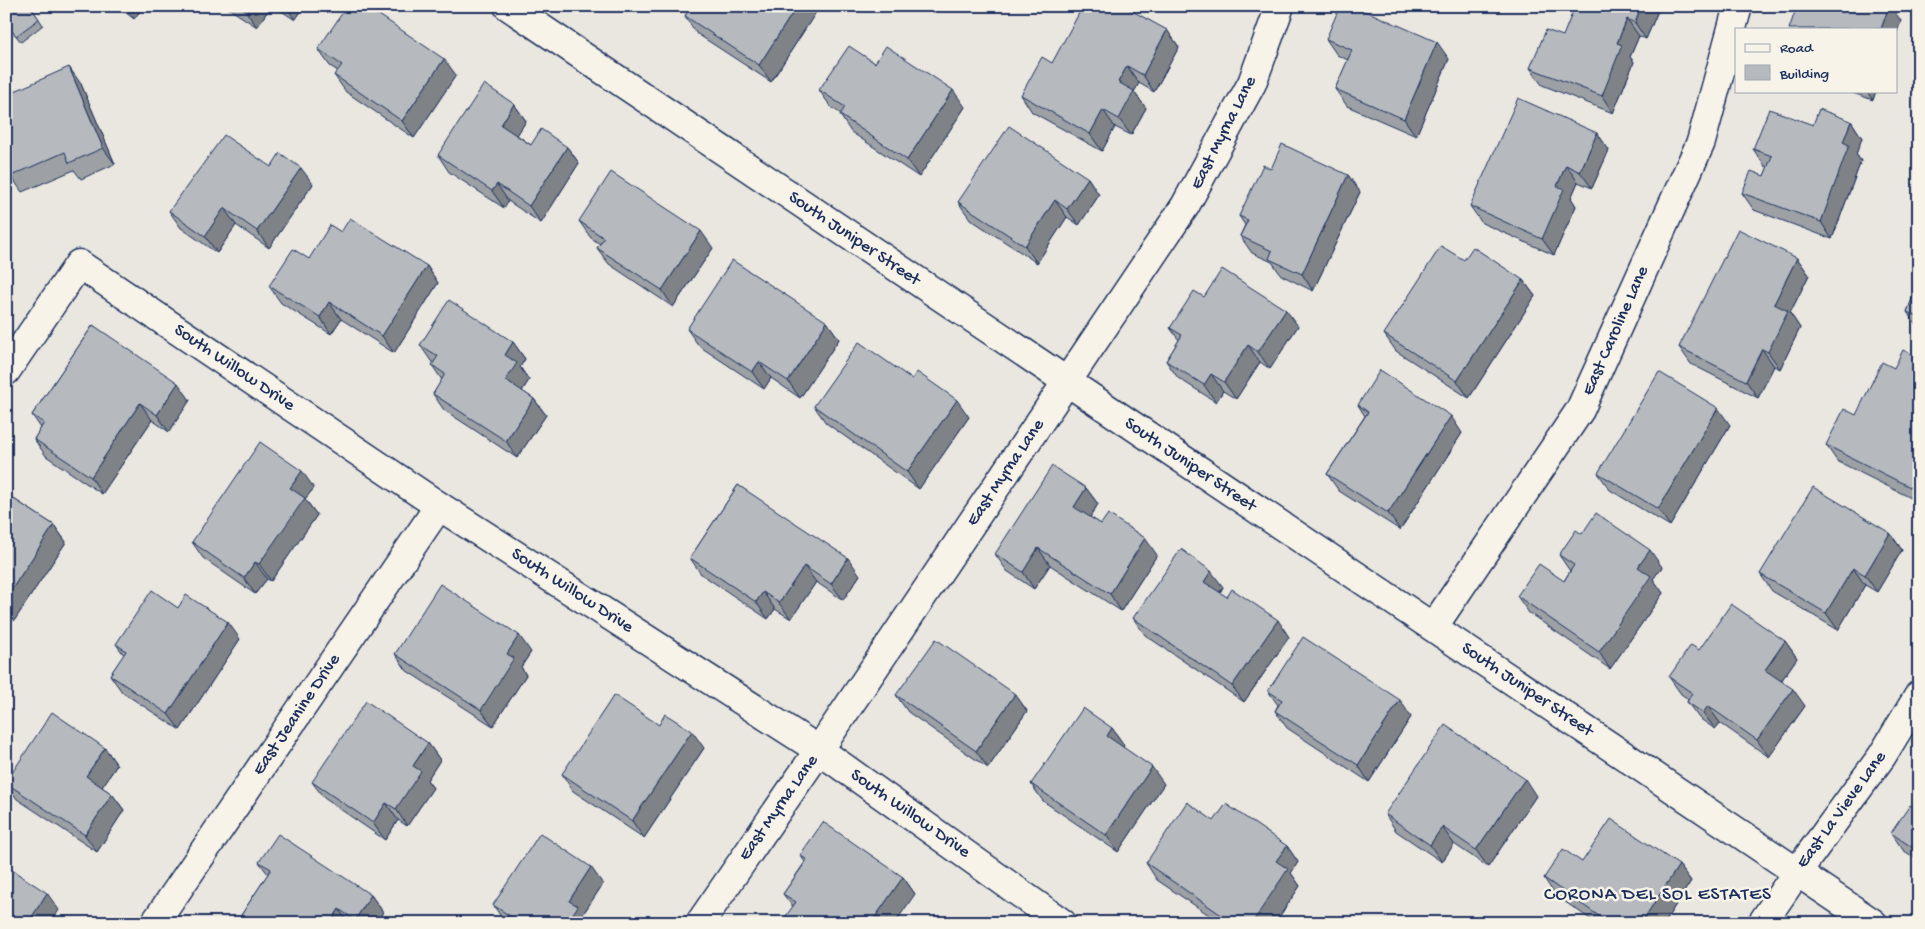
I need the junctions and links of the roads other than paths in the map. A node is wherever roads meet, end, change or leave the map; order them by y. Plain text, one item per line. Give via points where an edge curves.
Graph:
1 (508, 6) edge
2 (1280, 6) edge
3 (1738, 6) edge
4 (6, 372) edge
5 (1066, 383) junction
6 (439, 506) junction
7 (1434, 626) junction
8 (1919, 695) edge
9 (819, 750) junction
10 (1797, 872) junction
11 (155, 923) edge
12 (700, 923) edge
13 (1062, 923) edge
14 (1762, 923) edge
15 (1872, 923) edge

1 - 5 street, South Juniper Street
2 - 5 street, East Myrna Lane via 1252,83 1186,206
3 - 7 street, East Caroline Lane via 1701,142 1580,410
4 - 6 street, South Willow Drive via 80,264
5 - 7 street, South Juniper Street
5 - 9 street, East Myrna Lane
6 - 9 street, South Willow Drive
6 - 11 street, East Jeanine Drive
7 - 10 street, South Juniper Street
8 - 10 street, East La Vieve Lane via 1882,756
9 - 12 street, East Myrna Lane
9 - 13 street, South Willow Drive
10 - 14 street, East La Vieve Lane
10 - 15 street, South Juniper Street

